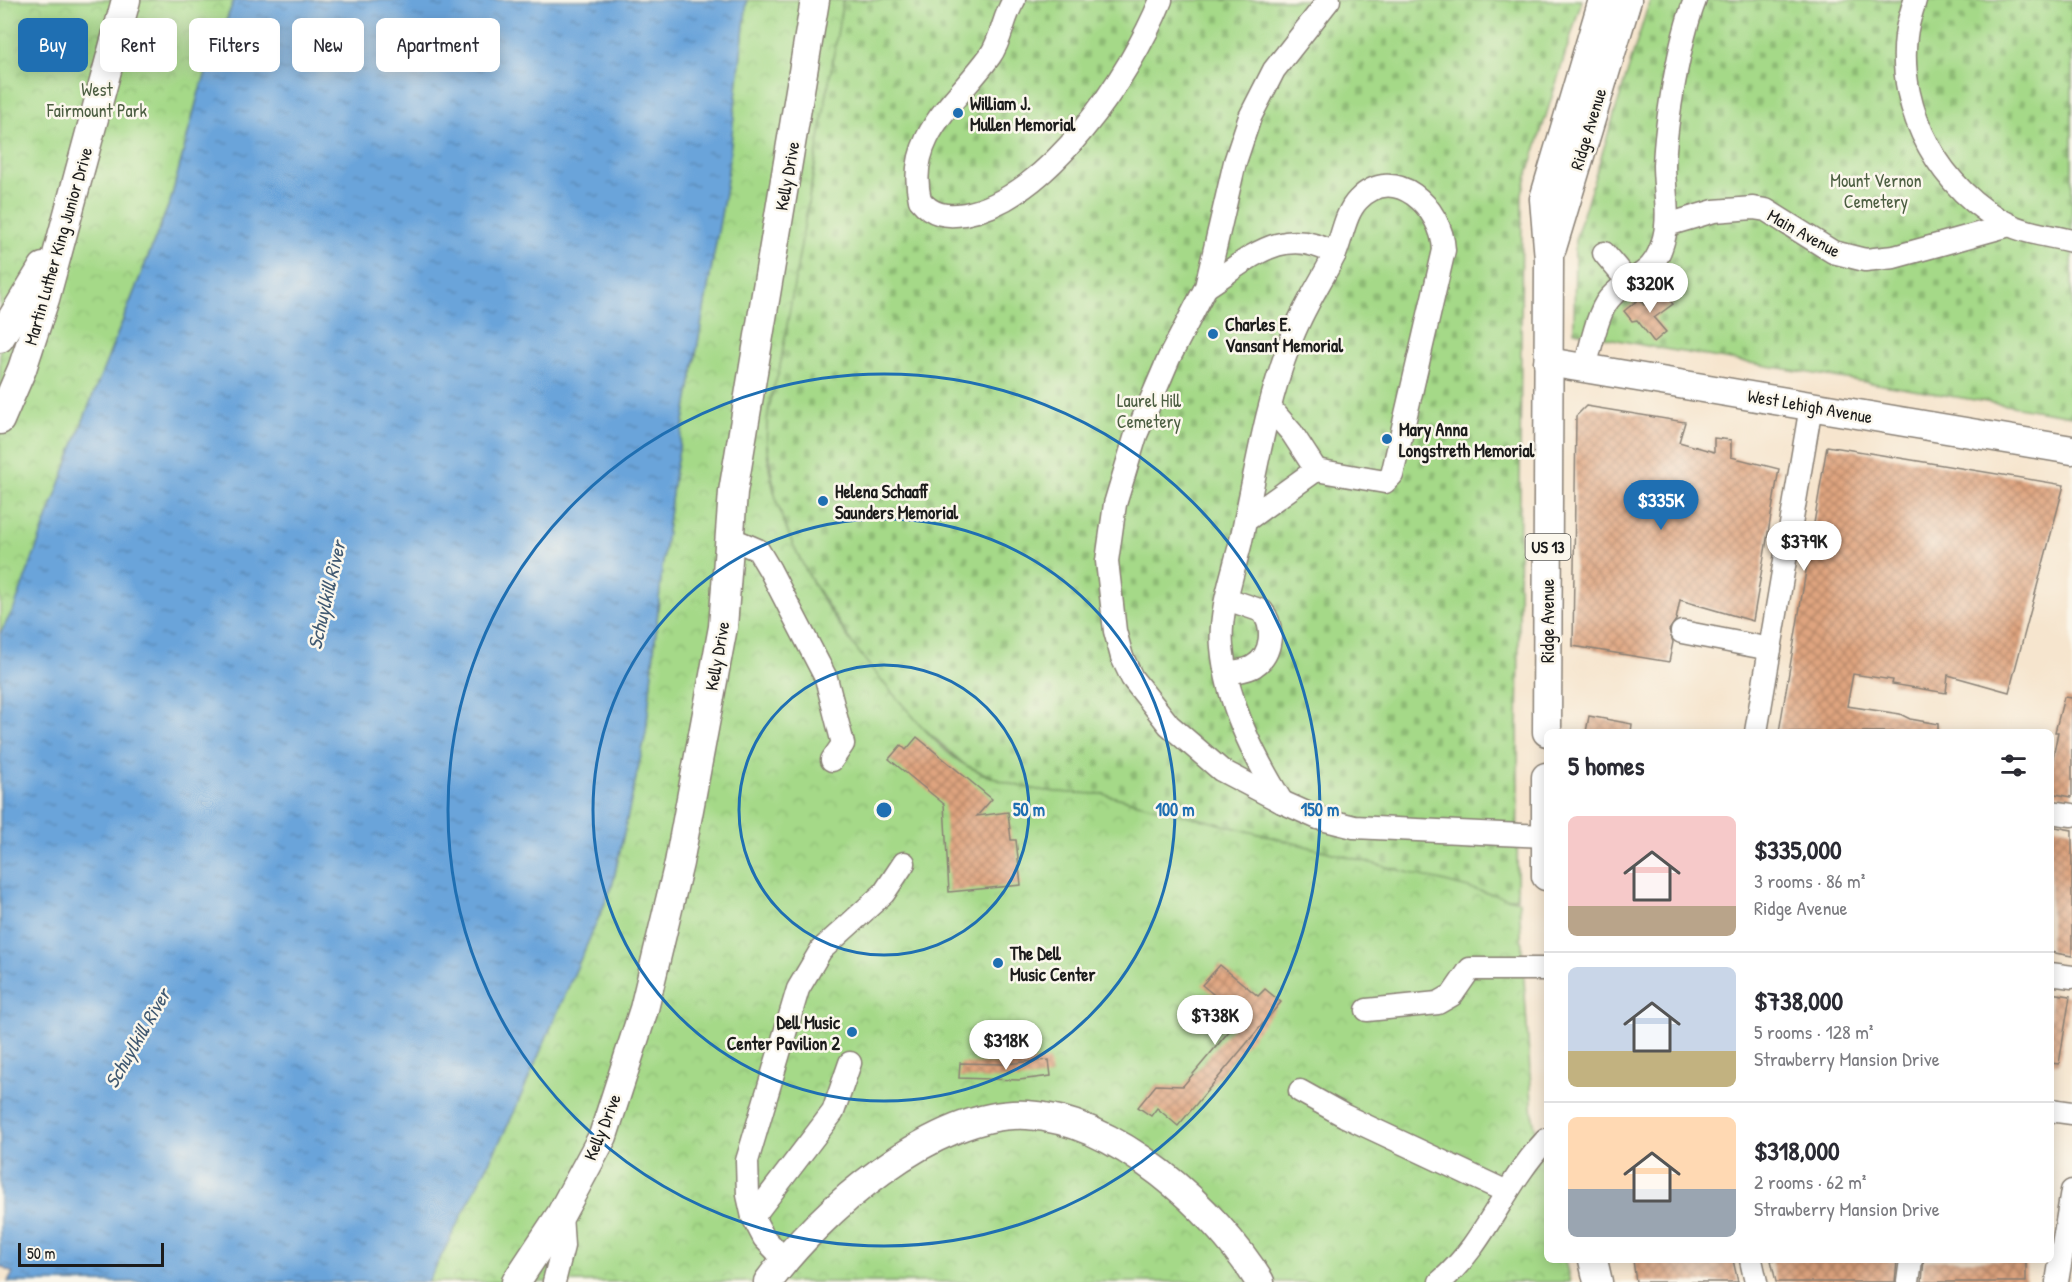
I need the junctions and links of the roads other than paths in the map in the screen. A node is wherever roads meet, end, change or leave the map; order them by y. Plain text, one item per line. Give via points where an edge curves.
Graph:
1 (126, 0) edge
2 (815, 0) edge
3 (1014, 0) edge
4 (1161, 0) edge
5 (1329, 0) edge
6 (1603, 0) edge
7 (1627, 0) edge
8 (1695, 0) edge
9 (1915, 0) edge
10 (1667, 225) junction
11 (2010, 225) junction
12 (62, 234) junction
13 (2072, 241) edge
14 (1604, 253) dead end
15 (1335, 254) junction
16 (1549, 259) junction
17 (1630, 284) junction
18 (1206, 287) junction
19 (0, 338) edge
20 (1548, 362) junction
21 (1585, 368) junction
22 (4, 403) edge
23 (1811, 406) junction
24 (1271, 409) junction
25 (2072, 450) edge
26 (1316, 470) junction
27 (1245, 521) junction
28 (730, 538) junction
29 (1227, 599) junction
30 (1682, 632) dead end
31 (1770, 649) junction
32 (1227, 673) junction
33 (1547, 729) edge
34 (1757, 729) edge
35 (832, 760) dead end
36 (1282, 802) junction
37 (2054, 813) edge
38 (2072, 815) edge
39 (1544, 836) edge
40 (904, 863) dead end
41 (1544, 969) edge
42 (2054, 975) edge
43 (2072, 977) edge
44 (1367, 1010) dead end
45 (850, 1063) dead end
46 (1300, 1091) dead end
47 (2054, 1111) edge
48 (2072, 1113) edge
49 (1544, 1142) edge
50 (2072, 1191) edge
51 (1507, 1192) junction
52 (561, 1214) junction
53 (753, 1217) junction
54 (1594, 1263) edge
55 (1752, 1263) edge
56 (1911, 1263) edge
57 (777, 1271) edge
58 (516, 1282) edge
59 (554, 1282) edge
60 (1260, 1282) edge
61 (1440, 1282) edge
62 (1598, 1282) edge
63 (1756, 1282) edge
64 (1908, 1282) edge
65 (2057, 1282) edge

1 - 12 main road, Martin Luther King Junior Drive
2 - 28 main road, Kelly Drive via 733,492
3 - 4 street via 991,55 933,127 919,158 916,178 920,200 936,214 976,212 1003,200 1052,164 1089,121 1140,48
5 - 18 street via 1278,64 1250,117
6 - 16 main road, Ridge Avenue / US 13 via 1544,199
7 - 16 main road, Ridge Avenue / US 13
8 - 10 street via 1665,145
9 - 11 street via 1906,35 1906,82 1918,127 1942,168 1975,201
10 - 11 street, Main Avenue via 1713,211 1766,210 1812,242 1865,260 1894,257
10 - 17 street via 1658,257 1649,270
11 - 13 street
12 - 19 main road
12 - 22 main road, Martin Luther King Junior Drive via 32,342
14 - 17 street
15 - 18 street via 1307,241 1280,243
15 - 24 street via 1290,342
15 - 26 street via 1350,212 1359,199 1390,188 1411,192 1423,202 1438,223 1444,243 1392,476 1385,482 1375,482
16 - 20 main road, Ridge Avenue / US 13
17 - 21 street via 1607,301
18 - 36 street via 1152,395 1123,472 1107,561 1110,609 1122,657 1132,678 1157,711 1188,745 1221,771
20 - 21 main road, West Lehigh Avenue
20 - 33 main road, Ridge Avenue / US 13
21 - 23 main road, West Lehigh Avenue
23 - 25 main road, West Lehigh Avenue
23 - 31 street
24 - 26 street
24 - 27 street
26 - 27 street
27 - 29 street
28 - 35 street via 758,550 826,678 843,744
28 - 52 main road, Kelly Drive via 723,627 679,863 644,1009 603,1136
29 - 32 street via 1221,637
29 - 32 street via 1262,611 1270,630 1265,653 1256,666
30 - 31 street
31 - 34 street
32 - 36 street via 1248,741
36 - 39 street via 1330,822 1362,828
37 - 38 street
40 - 53 street via 884,893 821,950 798,989 747,1161
41 - 44 street via 1470,969 1452,995 1438,1003
42 - 43 street
45 - 53 street via 833,1112
46 - 51 street
47 - 48 street
49 - 51 street
50 - 65 street
51 - 61 street via 1475,1245
52 - 58 main road, Kelly Drive
52 - 59 street via 563,1246
53 - 57 street
54 - 62 main road
55 - 63 street
56 - 64 street
57 - 60 main road via 831,1214 918,1146 995,1118 1028,1115 1071,1125 1140,1160 1214,1222

